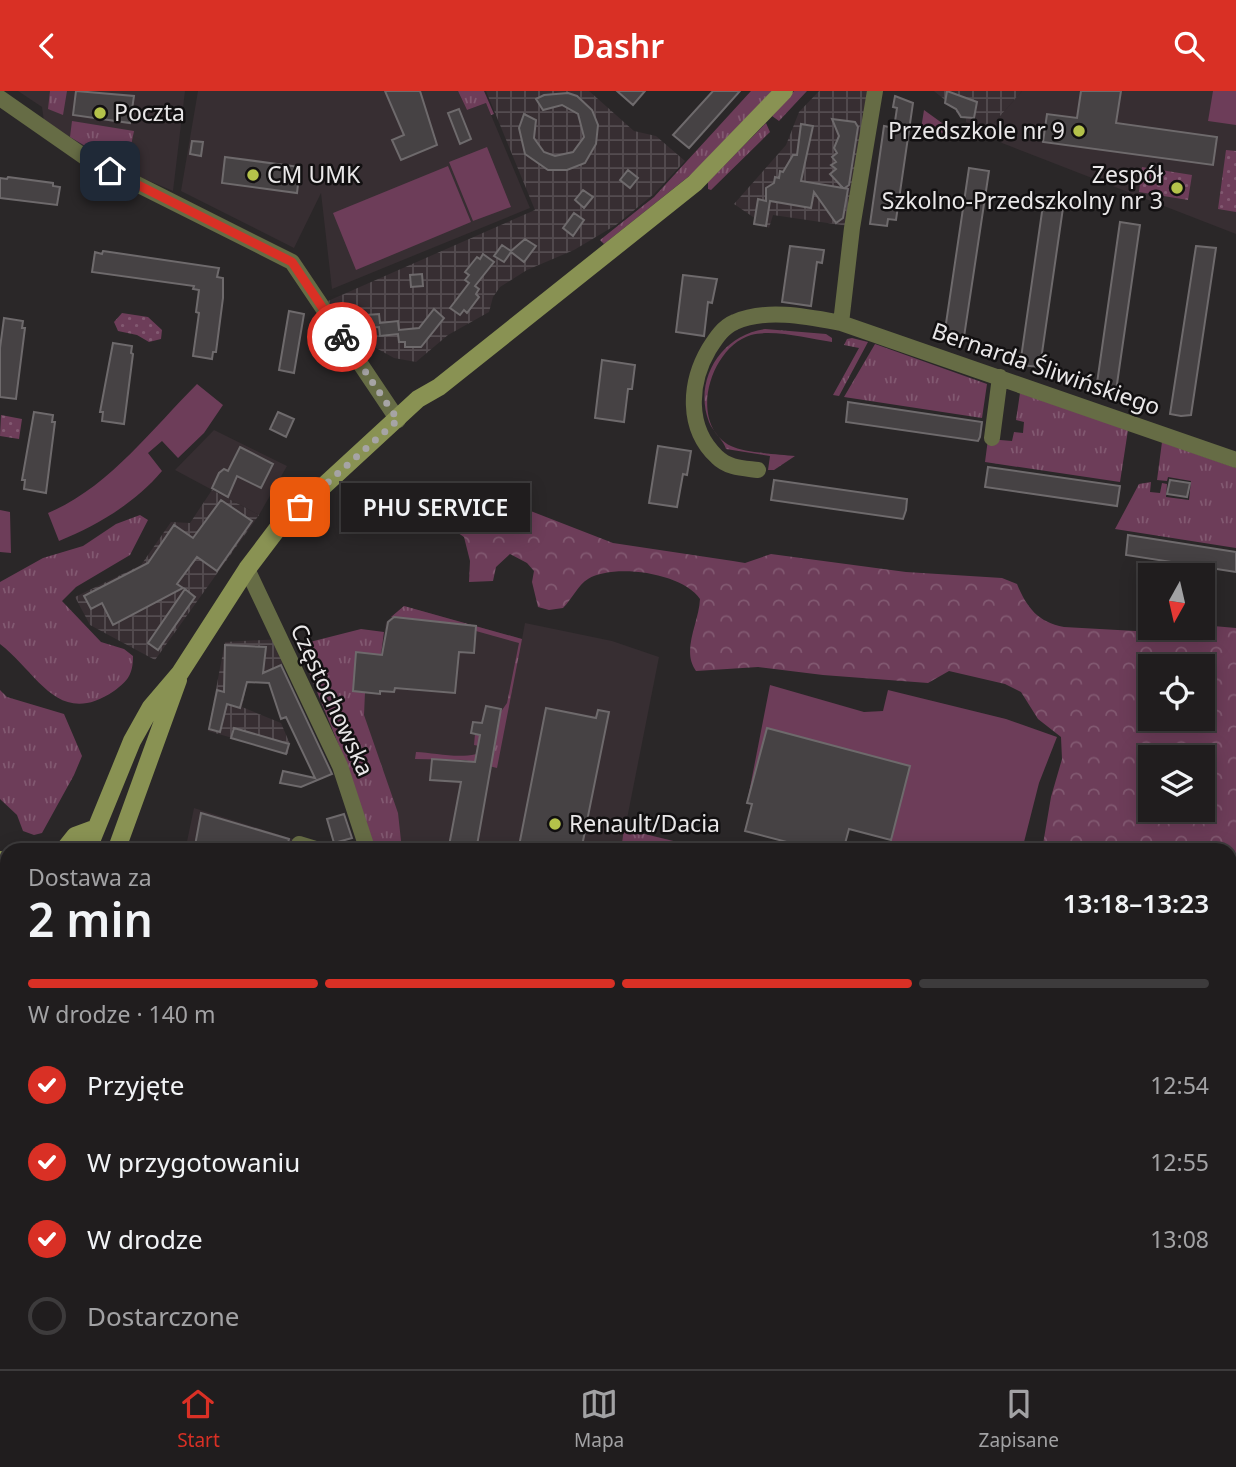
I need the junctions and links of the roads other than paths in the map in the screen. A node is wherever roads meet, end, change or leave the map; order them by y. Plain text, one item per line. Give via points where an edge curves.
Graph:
1 (784, 91) edge
2 (875, 91) edge
3 (0, 98) edge
4 (841, 323) junction
5 (1000, 377) junction
6 (400, 418) junction
7 (992, 438) dead end
8 (1236, 460) edge
9 (758, 470) dead end
10 (247, 569) junction
11 (180, 673) junction
12 (94, 829) junction
13 (69, 843) edge
14 (90, 843) edge
15 (119, 843) edge
16 (367, 843) edge

1 - 6 street via 695,183 418,399
2 - 4 street
3 - 6 street via 99,165 292,262
4 - 5 street, Bernarda Śliwińskiego
4 - 9 street, Bernarda Śliwińskiego via 789,316 734,322 718,334 700,364 693,391 699,430 719,459
5 - 7 street
5 - 8 street, Bernarda Śliwińskiego
6 - 10 street via 278,528
10 - 11 street
10 - 16 street, Częstochowska via 340,766
11 - 12 street via 150,707
11 - 15 street
12 - 13 street
12 - 14 street

